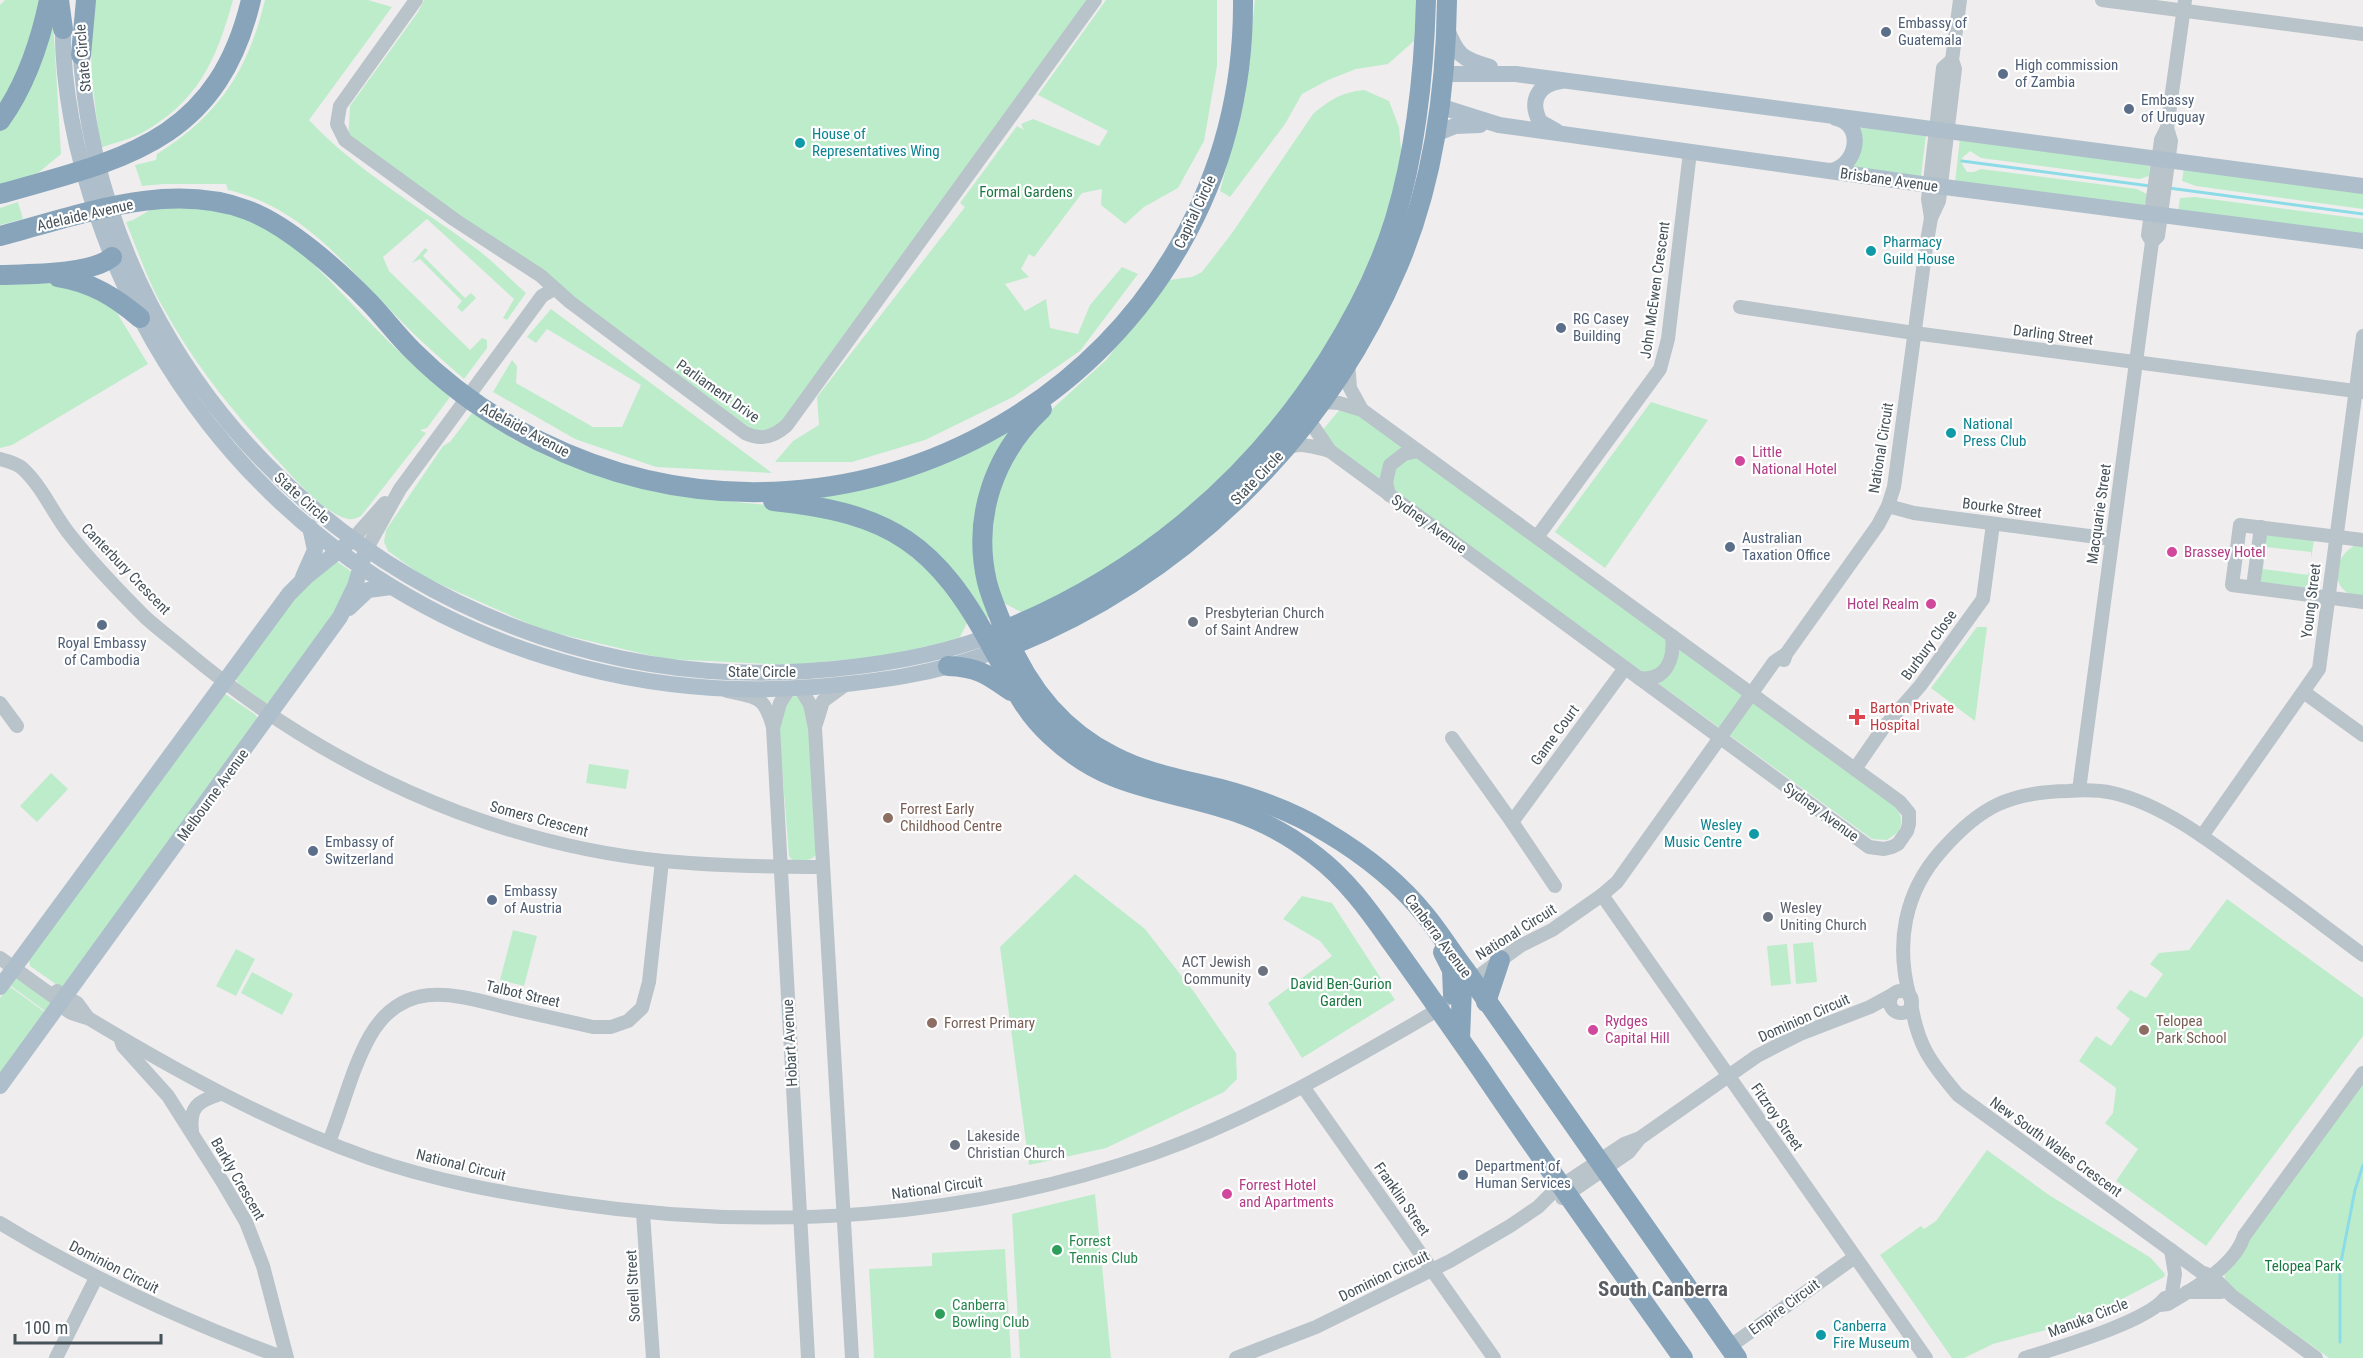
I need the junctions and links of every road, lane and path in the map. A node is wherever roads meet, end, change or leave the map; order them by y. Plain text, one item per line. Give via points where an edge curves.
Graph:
1 (49, 0) edge
2 (59, 0) edge
3 (64, 0) edge
4 (79, 0) edge
5 (87, 0) edge
6 (239, 0) edge
7 (251, 0) edge
8 (416, 0) edge
9 (1095, 0) edge
10 (1243, 0) edge
11 (1425, 0) edge
12 (1447, 0) edge
13 (1960, 0) edge
14 (2102, 0) edge
15 (2184, 5) edge
16 (1446, 26) junction
17 (63, 28) junction
18 (2363, 33) edge
19 (236, 47) junction
20 (81, 55) junction
21 (1422, 74) junction
22 (1443, 74) junction
23 (1516, 74) junction
24 (1563, 80) junction
25 (1419, 100) junction
26 (1439, 106) junction
27 (1833, 117) junction
28 (0, 121) edge
29 (1499, 125) junction
30 (1942, 131) junction
31 (1435, 134) junction
32 (1562, 134) junction
33 (1690, 152) junction
34 (2163, 160) junction
35 (1830, 171) junction
36 (1935, 186) junction
37 (2363, 186) edge
38 (0, 194) edge
39 (2156, 215) junction
40 (117, 225) junction
41 (0, 236) edge
42 (2363, 242) edge
43 (112, 257) junction
44 (40, 274) junction
45 (0, 275) edge
46 (554, 289) junction
47 (1740, 307) dead end
48 (140, 318) junction
49 (1914, 333) junction
50 (2363, 336) edge
51 (1348, 361) junction
52 (2136, 362) junction
53 (1063, 384) junction
54 (2359, 392) edge
55 (1300, 402) junction
56 (1322, 402) junction
57 (1362, 410) junction
58 (1309, 420) junction
59 (1418, 451) junction
60 (1283, 452) junction
61 (1330, 452) junction
62 (0, 459) edge
63 (670, 484) junction
64 (400, 489) junction
65 (1389, 495) junction
66 (1888, 506) junction
67 (1993, 524) junction
68 (310, 527) junction
69 (2261, 527) junction
70 (1189, 532) junction
71 (2336, 536) junction
72 (1537, 537) junction
73 (2112, 539) junction
74 (2363, 540) edge
75 (346, 545) junction
76 (366, 550) junction
77 (360, 566) junction
78 (1125, 577) junction
79 (300, 583) junction
80 (391, 587) junction
81 (2253, 587) junction
82 (2328, 598) junction
83 (2363, 602) edge
84 (340, 617) junction
85 (1057, 626) junction
86 (1672, 636) junction
87 (999, 641) junction
88 (948, 666) junction
89 (1625, 668) junction
90 (820, 671) junction
91 (766, 673) junction
92 (1639, 678) junction
93 (223, 682) junction
94 (845, 685) junction
95 (795, 687) junction
96 (716, 689) junction
97 (1024, 689) junction
98 (2305, 693) junction
99 (1755, 696) junction
100 (0, 703) edge
101 (269, 716) junction
102 (17, 726) dead end
103 (773, 727) junction
104 (815, 728) junction
105 (2363, 735) edge
106 (1452, 738) dead end
107 (1723, 740) junction
108 (2083, 762) junction
109 (1855, 769) junction
110 (2079, 790) junction
111 (2111, 792) junction
112 (1512, 822) junction
113 (2202, 836) junction
114 (662, 861) junction
115 (781, 867) junction
116 (823, 867) junction
117 (1555, 886) dead end
118 (1602, 895) junction
119 (0, 952) edge
120 (2363, 955) edge
121 (0, 958) edge
122 (1500, 960) junction
123 (16, 966) junction
124 (0, 987) edge
125 (1456, 993) junction
126 (1892, 995) junction
127 (63, 999) junction
128 (1911, 1000) junction
129 (1486, 1002) junction
130 (1862, 1010) junction
131 (1896, 1011) junction
132 (1915, 1028) junction
133 (119, 1037) junction
134 (1460, 1039) junction
135 (2363, 1073) edge
136 (1727, 1076) junction
137 (0, 1086) edge
138 (1304, 1088) junction
139 (220, 1094) junction
140 (192, 1133) junction
141 (330, 1142) junction
142 (1600, 1166) junction
143 (1565, 1189) junction
144 (643, 1213) junction
145 (843, 1217) junction
146 (800, 1218) junction
147 (0, 1223) edge
148 (2171, 1250) junction
149 (1855, 1257) junction
150 (1433, 1270) junction
151 (2206, 1276) junction
152 (96, 1278) junction
153 (2187, 1292) junction
154 (2172, 1293) junction
155 (2226, 1294) junction
156 (2160, 1305) junction
157 (1726, 1354) edge
158 (56, 1358) edge
159 (286, 1358) edge
160 (653, 1358) edge
161 (808, 1358) edge
162 (852, 1358) edge
163 (1236, 1358) edge
164 (1494, 1358) edge
165 (1683, 1358) edge
166 (1926, 1358) edge
167 (2025, 1358) edge
168 (2316, 1358) edge

1 - 28 highway via 34,54
2 - 17 highway
3 - 17 main road, State Circle
4 - 20 main road, State Circle
5 - 20 highway
6 - 19 highway
7 - 19 highway
8 - 46 street, Parliament Drive via 340,106 340,133 353,147 531,269
9 - 46 street, Parliament Drive via 779,432 763,437 745,433
10 - 53 highway, Capital Circle via 1238,80 1210,183 1177,251 1143,302
11 - 21 highway, State Circle
12 - 16 highway, State Circle
13 - 30 street, National Circuit via 1952,60 1955,69
14 - 15 street
15 - 18 street
15 - 34 street, Macquarie Street via 2167,128 2161,140
16 - 22 highway, State Circle
16 - 23 main road via 1455,49 1465,59
17 - 43 main road, State Circle via 67,88 80,156
19 - 38 highway via 223,75 203,102 158,139 130,153
20 - 40 main road, State Circle via 92,131
21 - 22 highway
21 - 25 highway, State Circle
22 - 23 main road
22 - 26 highway, State Circle
23 - 24 main road
24 - 27 main road
24 - 32 main road via 1543,87 1536,108 1542,124
25 - 26 highway, Brisbane Avenue
25 - 55 highway, State Circle via 1407,169 1387,242 1352,319
26 - 29 main road, Brisbane Avenue
26 - 31 highway, State Circle
27 - 30 main road
27 - 35 main road via 1849,125 1856,142 1847,164
29 - 31 main road via 1458,125
29 - 32 main road, Brisbane Avenue
30 - 34 main road
30 - 36 street, National Circuit
31 - 51 highway, State Circle via 1420,202 1403,254
32 - 33 main road, Brisbane Avenue
33 - 35 main road, Brisbane Avenue
33 - 72 street, John McEwen Crescent via 1668,339 1660,369
34 - 37 main road
34 - 39 street, Macquarie Street
35 - 36 main road, Brisbane Avenue
36 - 39 main road, Brisbane Avenue
36 - 49 street, National Circuit via 1939,201 1931,218
39 - 42 main road, Brisbane Avenue
39 - 52 street, Macquarie Street via 2157,236 2152,242
40 - 43 main road
40 - 75 main road, State Circle via 166,330 212,400 267,465
41 - 63 highway, Adelaide Avenue via 136,202 193,199 223,202 252,211 278,226 350,284 414,352 485,410 566,453
43 - 44 highway via 89,267
43 - 48 main road, State Circle
44 - 45 highway
44 - 48 highway via 89,284 114,297
46 - 64 street, Melbourne Avenue via 542,296
47 - 49 street, Darling Street
48 - 68 main road, State Circle via 213,430 263,486
49 - 52 street, Darling Street
49 - 66 street, National Circuit via 1894,487
50 - 54 street, Young Street
51 - 56 highway, State Circle
51 - 57 street, Sydney Avenue via 1350,387
52 - 54 street, Darling Street
52 - 73 street, Macquarie Street
53 - 63 highway, Adelaide Avenue via 980,437 924,462 866,479 775,491
53 - 87 highway via 1007,450 986,504 982,538
54 - 71 street, Young Street
55 - 56 highway, Sydney Avenue
55 - 58 highway, Sydney Avenue
55 - 70 highway, State Circle
56 - 57 street, Sydney Avenue
56 - 58 highway, State Circle
57 - 59 street, Sydney Avenue
58 - 60 highway, State Circle
58 - 61 street, Sydney Avenue
59 - 65 street via 1404,454 1390,465 1386,482
59 - 72 street, Sydney Avenue
60 - 61 street via 1300,445
60 - 70 highway, State Circle via 1255,483
61 - 65 street, Sydney Avenue
62 - 93 street, Canterbury Crescent via 22,468 67,530 115,586
63 - 87 highway via 696,492 830,508 883,526 920,550 940,569
64 - 75 street, Melbourne Avenue
64 - 76 street, Melbourne Avenue
65 - 89 street, Sydney Avenue
66 - 67 street, Bourke Street
66 - 99 street, National Circuit via 1786,654 1782,668
67 - 73 street, Bourke Street
67 - 109 street, Burbury Close via 1983,599
68 - 75 main road, State Circle
68 - 79 main road via 315,550
69 - 71 street
69 - 81 street
69 - 81 street via 2240,525 2232,585
70 - 78 highway, State Circle
71 - 74 street
71 - 82 street, Young Street
72 - 86 street, Sydney Avenue
73 - 108 street, Macquarie Street
75 - 76 main road, State Circle
75 - 77 main road, State Circle
75 - 79 main road, Melbourne Avenue
76 - 77 main road, Melbourne Avenue
76 - 91 main road, State Circle via 437,594 554,642 648,664 724,673
77 - 80 main road, State Circle
77 - 84 main road, Melbourne Avenue
78 - 85 highway, State Circle via 1090,609
78 - 87 highway, State Circle via 1053,608
79 - 93 main road, Melbourne Avenue
80 - 84 main road via 366,591
80 - 96 main road, State Circle via 469,628 540,656 614,676
81 - 82 street
82 - 83 street
82 - 98 street, Young Street via 2319,669
84 - 101 main road, Melbourne Avenue
85 - 87 highway, State Circle
85 - 97 highway via 1034,651
86 - 92 street via 1671,663 1657,677
86 - 99 street, Sydney Avenue
87 - 88 main road, State Circle
87 - 90 main road, State Circle via 895,662
87 - 97 highway, Canberra Avenue
88 - 94 main road, State Circle via 912,676
88 - 97 highway via 979,670
89 - 92 street, Sydney Avenue
89 - 112 street, Game Court
90 - 91 main road, State Circle
90 - 95 main road, State Circle
91 - 95 main road
92 - 107 street, Sydney Avenue
93 - 101 street, Canterbury Crescent
93 - 123 main road, Melbourne Avenue
94 - 95 main road, State Circle
94 - 104 street via 823,700
95 - 96 main road, State Circle
95 - 103 street, Hobart Avenue via 780,704
95 - 104 street via 810,704
96 - 103 street, Hobart Avenue via 762,701
97 - 125 highway, Canberra Avenue via 1028,712 1051,737 1098,771 1128,784 1242,814 1278,830 1306,849
97 - 125 highway, Canberra Avenue via 1114,757 1150,771 1264,802 1325,831 1359,854 1395,883 1434,927 1452,970
98 - 105 street
98 - 113 street, Young Street
99 - 107 street, National Circuit
99 - 109 street, Sydney Avenue
100 - 102 street
101 - 114 street, Somers Crescent via 374,777 475,819 595,851
101 - 127 main road, Melbourne Avenue
103 - 115 street, Hobart Avenue
104 - 116 street
106 - 112 street
107 - 109 street, Sydney Avenue via 1869,847 1884,849 1898,844 1907,831 1909,813
107 - 118 street, National Circuit via 1700,764 1626,870
108 - 110 street, Macquarie Street
108 - 111 street, New South Wales Crescent via 2087,776
110 - 111 street, New South Wales Crescent
110 - 128 street, New South Wales Crescent via 2030,794 1997,804 1977,815 1933,860 1913,897 1903,930
111 - 113 street, New South Wales Crescent via 2147,805
112 - 117 street
113 - 120 street, New South Wales Crescent
114 - 115 street, Somers Crescent
114 - 141 street, Talbot Street via 649,982 642,1008 628,1021 611,1027 593,1027 444,993 411,999 388,1014 371,1034
115 - 116 street, Somers Crescent
115 - 146 street, Hobart Avenue
116 - 145 street
118 - 122 street, National Circuit
118 - 136 street, Fitzroy Street
119 - 123 street, National Circuit via 9,952
121 - 123 street, National Circuit
122 - 125 street, National Circuit
122 - 129 highway
123 - 124 main road, Melbourne Avenue
123 - 127 street, National Circuit
125 - 129 highway, Canberra Avenue
125 - 134 highway
125 - 134 highway, Canberra Avenue
125 - 138 street, National Circuit
126 - 128 street via 1902,991
126 - 130 street, Dominion Circuit
126 - 131 street via 1890,1004
127 - 133 street, National Circuit via 77,1003 88,1018
127 - 137 main road, Melbourne Avenue
128 - 131 street via 1907,1010
128 - 132 street, New South Wales Crescent
129 - 142 highway, Canberra Avenue
130 - 131 street, Dominion Circuit
130 - 136 street, Dominion Circuit via 1791,1038
131 - 132 street, New South Wales Crescent
132 - 148 street, New South Wales Crescent via 1928,1056 1958,1095
133 - 139 street, National Circuit
133 - 140 street, Barkly Crescent via 168,1096
134 - 143 highway, Canberra Avenue
135 - 151 street via 2244,1236
136 - 142 street, Dominion Circuit via 1640,1138 1624,1144
136 - 149 street, Fitzroy Street
138 - 145 street, National Circuit via 1206,1133 1113,1167 975,1201
138 - 150 street, Franklin Street
139 - 140 street via 196,1106 190,1117
139 - 141 street, National Circuit
140 - 159 street, Barkly Crescent via 250,1233 263,1266
141 - 144 street, National Circuit via 370,1158 467,1185
142 - 143 street, Dominion Circuit
142 - 157 highway, Canberra Avenue
143 - 150 street, Dominion Circuit via 1560,1199
143 - 165 highway, Canberra Avenue
144 - 146 street, National Circuit
144 - 160 street, Sorell Street
145 - 146 street, National Circuit
145 - 162 street
146 - 161 street, Hobart Avenue
147 - 152 street, Dominion Circuit
148 - 151 street, New South Wales Crescent
148 - 154 street via 2175,1274
149 - 157 street, Empire Circuit
149 - 166 street, Fitzroy Street
150 - 163 street, Dominion Circuit via 1316,1327
150 - 164 street, Franklin Street
151 - 153 street, Manuka Circle
151 - 154 street, Manuka Circle
151 - 155 street, New South Wales Crescent
152 - 158 street
152 - 159 street, Dominion Circuit via 222,1335
153 - 155 street
153 - 156 street, Manuka Circle
154 - 156 street, Manuka Circle
155 - 168 street, New South Wales Crescent
156 - 167 street, Manuka Circle via 2075,1343

